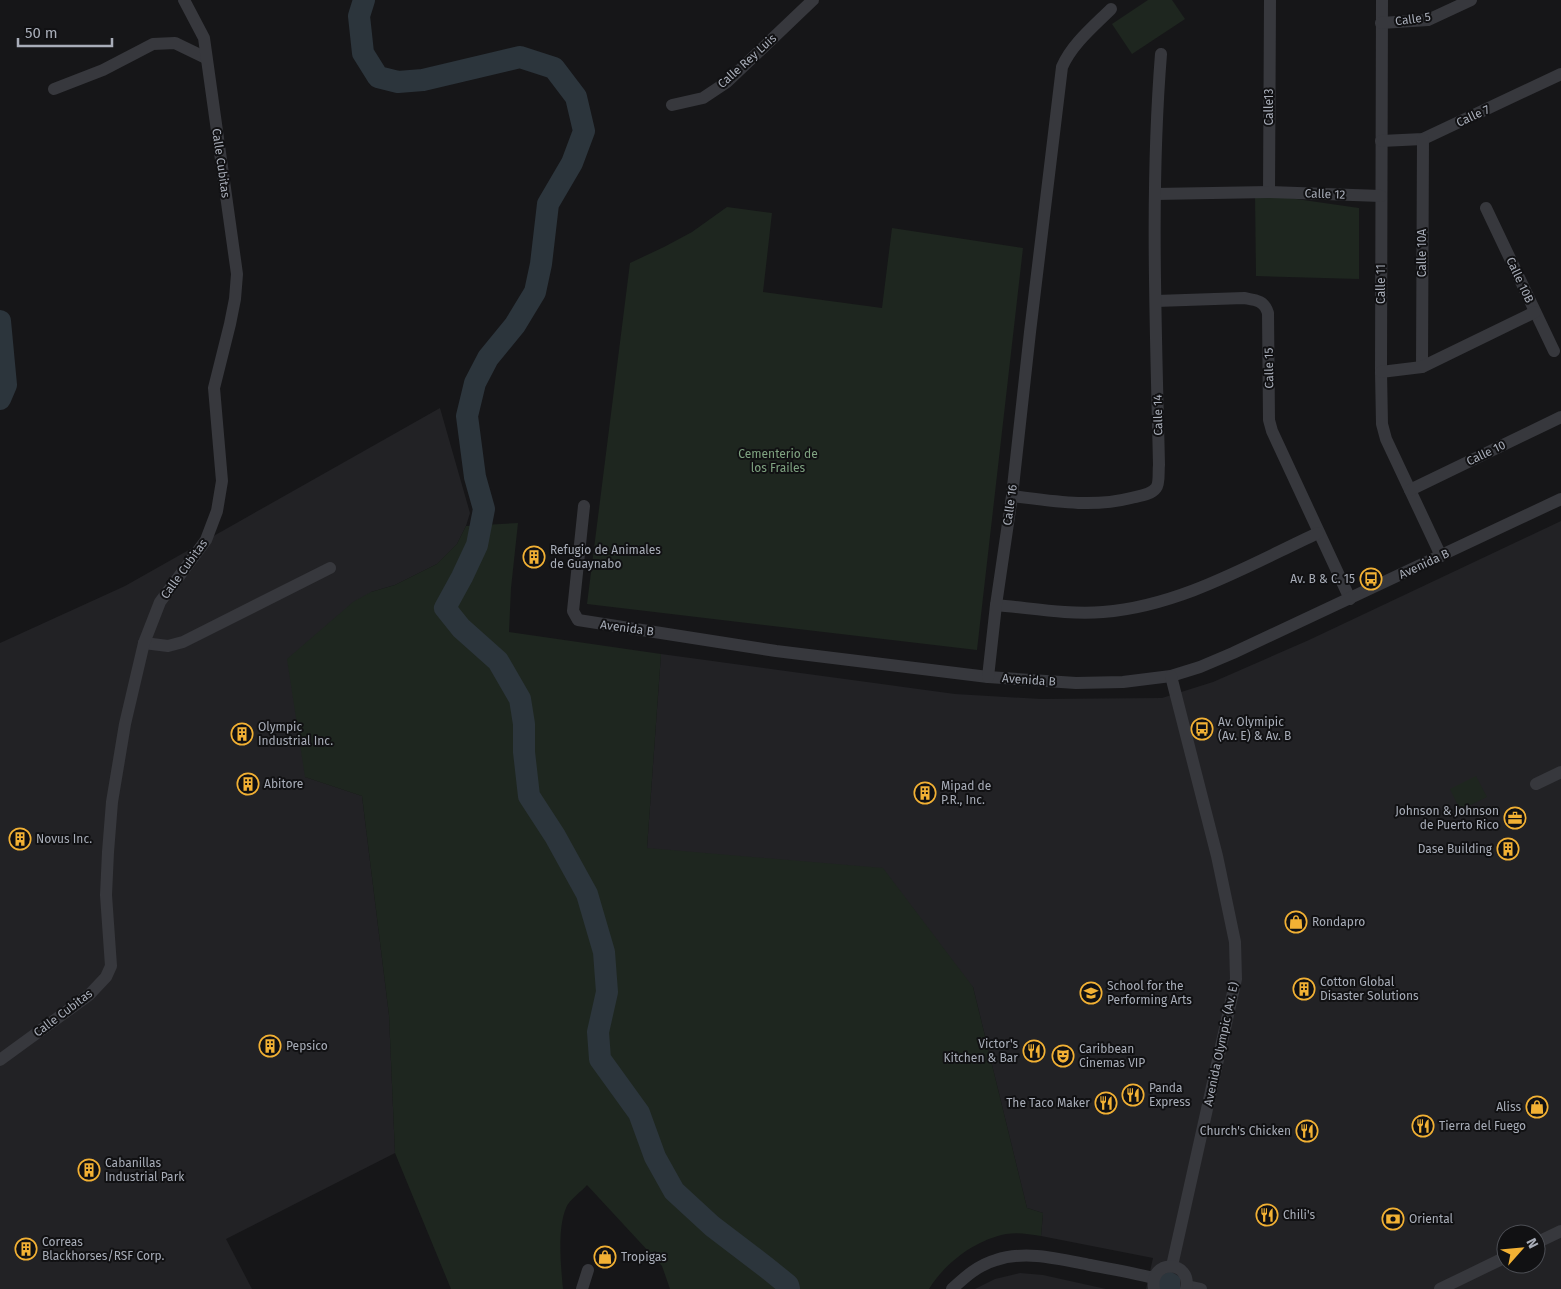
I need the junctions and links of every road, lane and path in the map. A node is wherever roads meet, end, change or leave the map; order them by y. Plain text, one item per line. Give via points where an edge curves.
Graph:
1 (184, 0) edge
2 (813, 0) edge
3 (1270, 0) edge
4 (1382, 0) edge
5 (1471, 0) edge
6 (1111, 9) dead end
7 (1381, 23) junction
8 (1161, 54) dead end
9 (206, 58) junction
10 (1561, 74) edge
11 (54, 89) dead end
12 (672, 105) dead end
13 (1423, 139) junction
14 (1381, 141) junction
15 (1269, 192) junction
16 (1155, 194) junction
17 (1381, 196) junction
18 (1486, 208) dead end
19 (1156, 301) junction
20 (1535, 312) junction
21 (1554, 351) dead end
22 (1422, 367) junction
23 (1381, 372) junction
24 (1561, 417) edge
25 (1410, 490) junction
26 (1012, 496) junction
27 (1561, 499) edge
28 (584, 506) dead end
29 (1318, 533) junction
30 (1440, 556) junction
31 (330, 568) dead end
32 (1350, 599) junction
33 (996, 605) junction
34 (144, 643) junction
35 (1171, 676) junction
36 (988, 677) junction
37 (1561, 772) edge
38 (1536, 784) dead end
39 (0, 1060) edge
40 (1561, 1231) edge
41 (1546, 1238) edge
42 (1496, 1262) edge
43 (1172, 1266) junction
44 (588, 1270) dead end
45 (1154, 1284) edge
46 (1187, 1287) edge
47 (582, 1289) edge
48 (952, 1289) edge
49 (1201, 1289) edge
50 (1440, 1289) edge

1 - 9 street, Calle Cubitas via 204,38
2 - 12 street, Calle Rey Luis via 727,82 703,98
3 - 15 street, Calle13
4 - 7 street, Calle 11
5 - 7 street, Calle 5 via 1428,20
6 - 26 street, Calle 16 via 1078,42 1062,67
7 - 14 street, Calle 11
8 - 16 street, Calle 14
9 - 11 street via 175,42 153,44 103,70
9 - 34 street, Calle Cubitas via 237,274 230,324 214,388 222,481 218,511 206,540 160,602
10 - 13 street, Calle 7
13 - 14 street, Calle 7
13 - 22 street, Calle 10A
14 - 17 street, Calle 11
15 - 16 street
15 - 17 street, Calle 12
16 - 19 street, Calle 14
17 - 23 street, Calle 11
18 - 20 street, Calle 10B
19 - 26 street, Calle 14 via 1158,486 1138,497 1093,504
19 - 29 street, Calle 15 via 1244,298 1257,300 1266,308 1271,426
20 - 21 street, Calle 10B
20 - 22 street
22 - 23 street
23 - 25 street, Calle 11 via 1382,424
24 - 25 street, Calle 10
25 - 30 street, Calle 11
26 - 33 street, Calle 16
27 - 30 street, Avenida B
28 - 36 street, Avenida B via 572,611 578,620 776,651
29 - 32 street, Calle 15
29 - 33 street via 1201,588 1144,605 1103,612
30 - 32 street, Avenida B
31 - 34 street via 183,642 168,646
32 - 35 street, Avenida B via 1233,653
33 - 36 street, Calle 16
34 - 39 street, Calle Cubitas via 125,724 112,802 106,895 111,966 106,977 89,995
35 - 36 street, Avenida B via 1076,683
35 - 43 street, Avenida Olympic (Av. E) via 1220,872 1235,942 1236,979
37 - 38 street
40 - 41 street
42 - 50 street
43 - 45 street via 1160,1270
43 - 46 street via 1184,1273
44 - 47 street
45 - 48 street via 1034,1255 995,1260 970,1272
46 - 49 street

